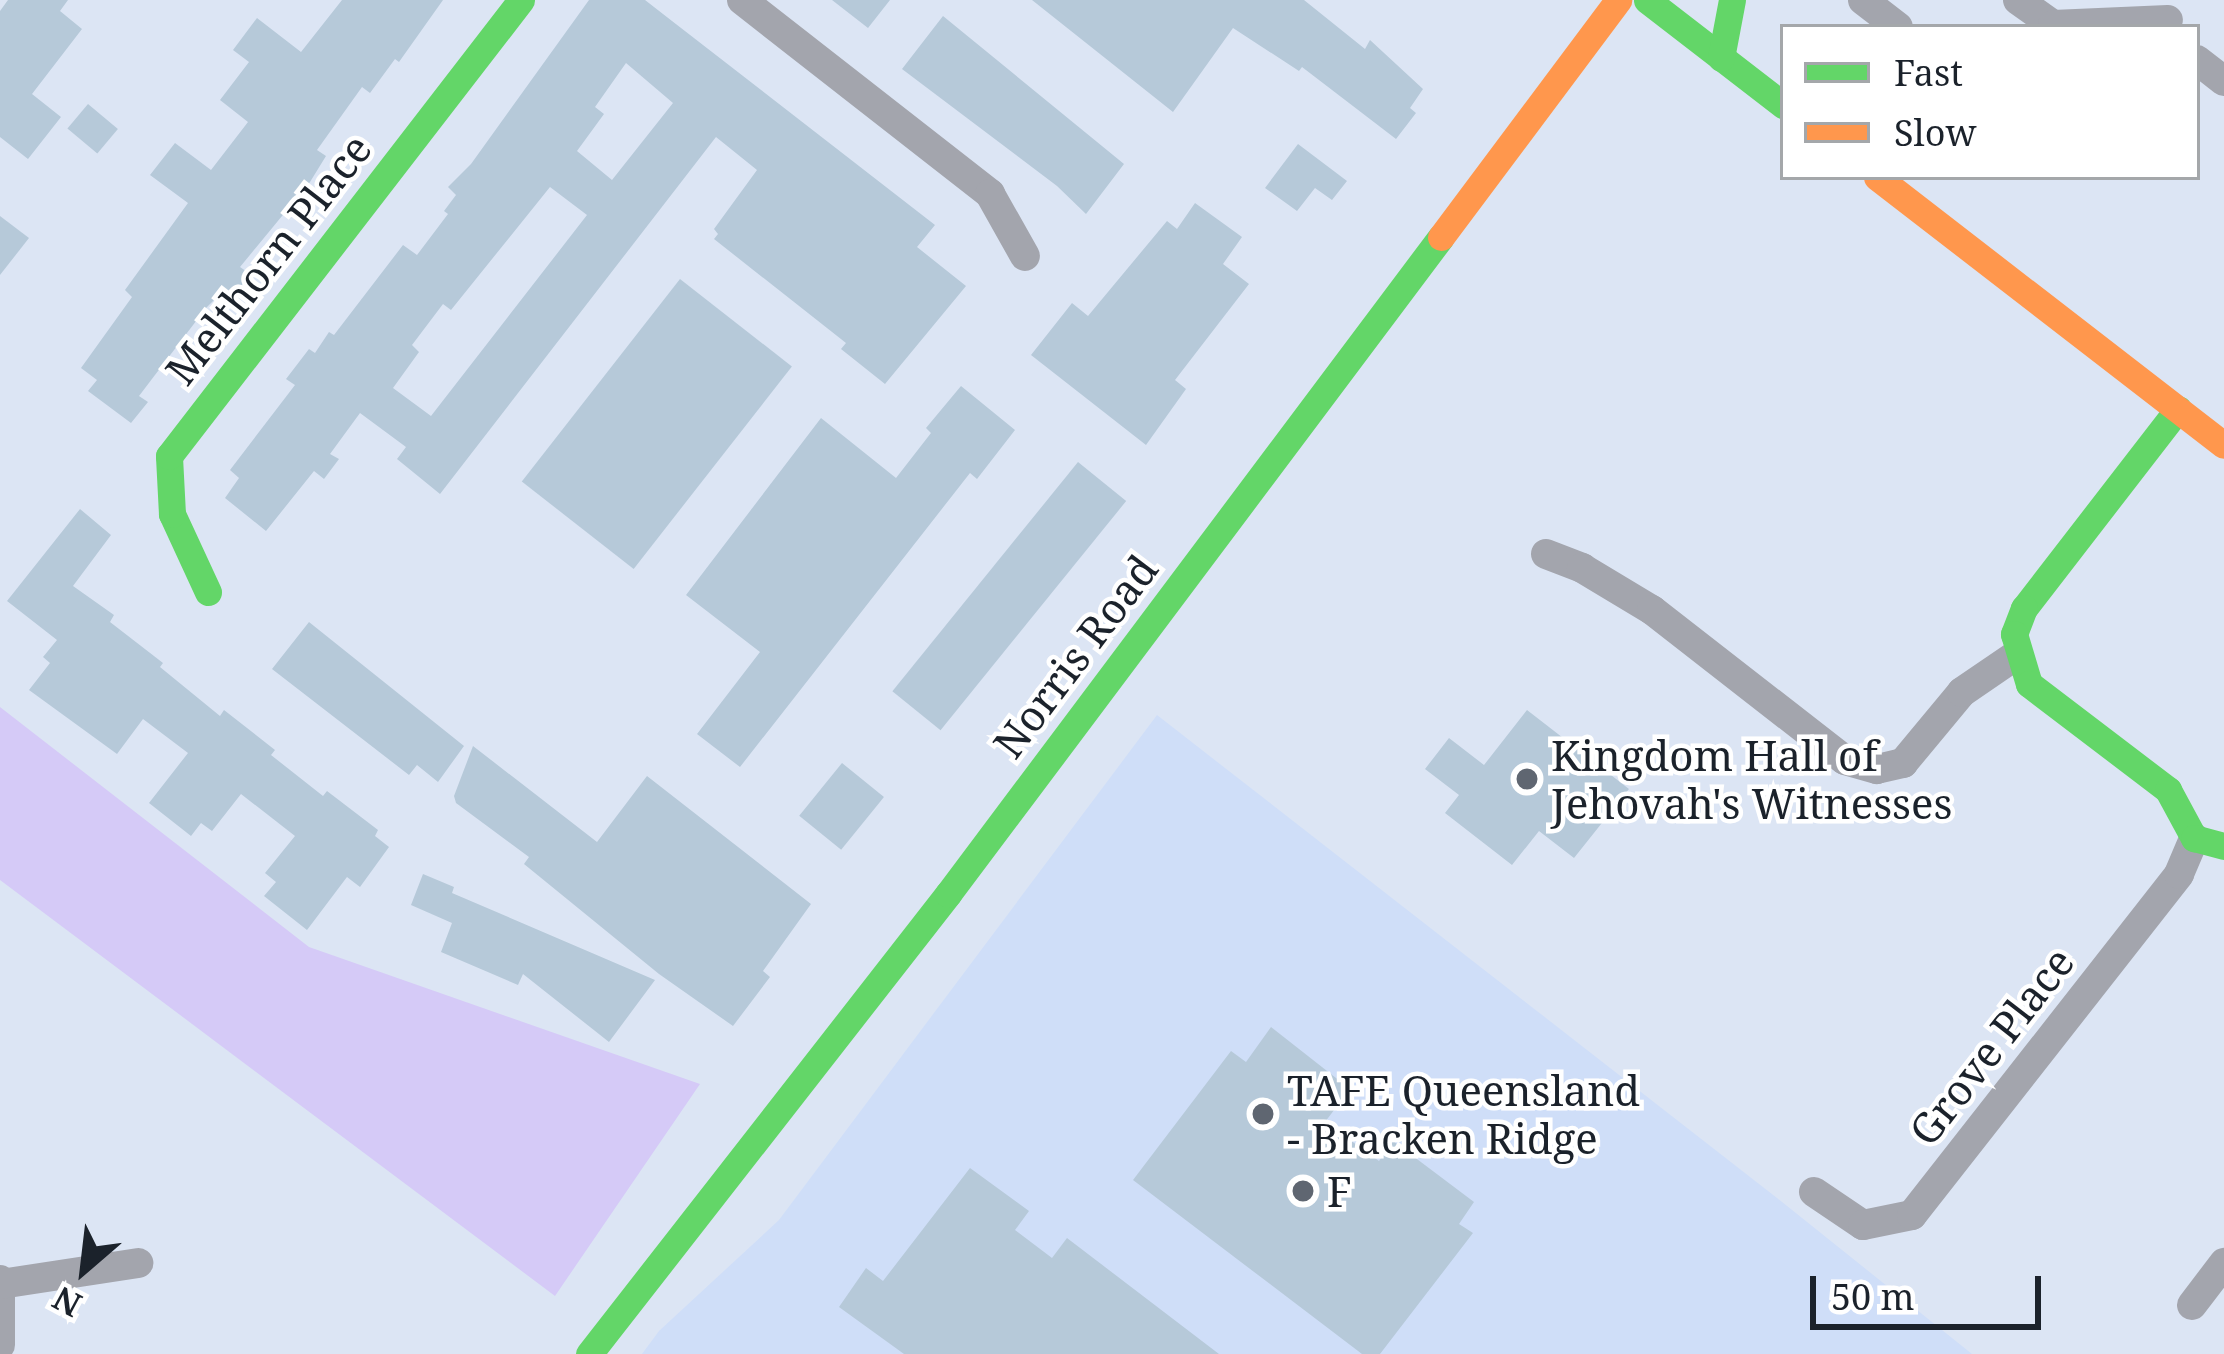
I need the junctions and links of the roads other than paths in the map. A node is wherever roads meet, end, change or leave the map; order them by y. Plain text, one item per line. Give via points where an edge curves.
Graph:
1 (520, 0) edge
2 (742, 0) edge
3 (1618, 0) edge
4 (1647, 0) edge
5 (1732, 0) edge
6 (1863, 0) edge
7 (2018, 0) edge
8 (2167, 16) edge
9 (1894, 24) edge
10 (2049, 24) edge
11 (2075, 24) edge
12 (1721, 58) junction
13 (2200, 62) edge
14 (2224, 81) edge
15 (1780, 103) edge
16 (1880, 180) edge
17 (1024, 256) dead end
18 (2178, 409) junction
19 (2224, 445) edge
20 (1546, 554) dead end
21 (208, 592) dead end
22 (2016, 655) junction
23 (2209, 842) edge
24 (1814, 1192) dead end
25 (139, 1263) dead end
26 (2224, 1263) edge
27 (0, 1282) edge
28 (2192, 1305) dead end
29 (0, 1345) edge
30 (589, 1354) edge

1 - 21 street, Melthorn Place via 170,456 172,514
2 - 17 street via 989,194
3 - 30 street, Norris Road via 949,894
4 - 12 street
5 - 12 street
6 - 9 street
7 - 10 street
8 - 11 street
12 - 15 street
13 - 14 street
16 - 18 street
18 - 19 street
18 - 22 street via 2024,608
20 - 22 street via 1652,610 1845,760 1877,769 1903,763 1961,692
22 - 23 street via 2029,684 2168,790
23 - 24 street, Grove Place via 1912,1215 1863,1225
25 - 27 street
26 - 28 street
27 - 29 street

